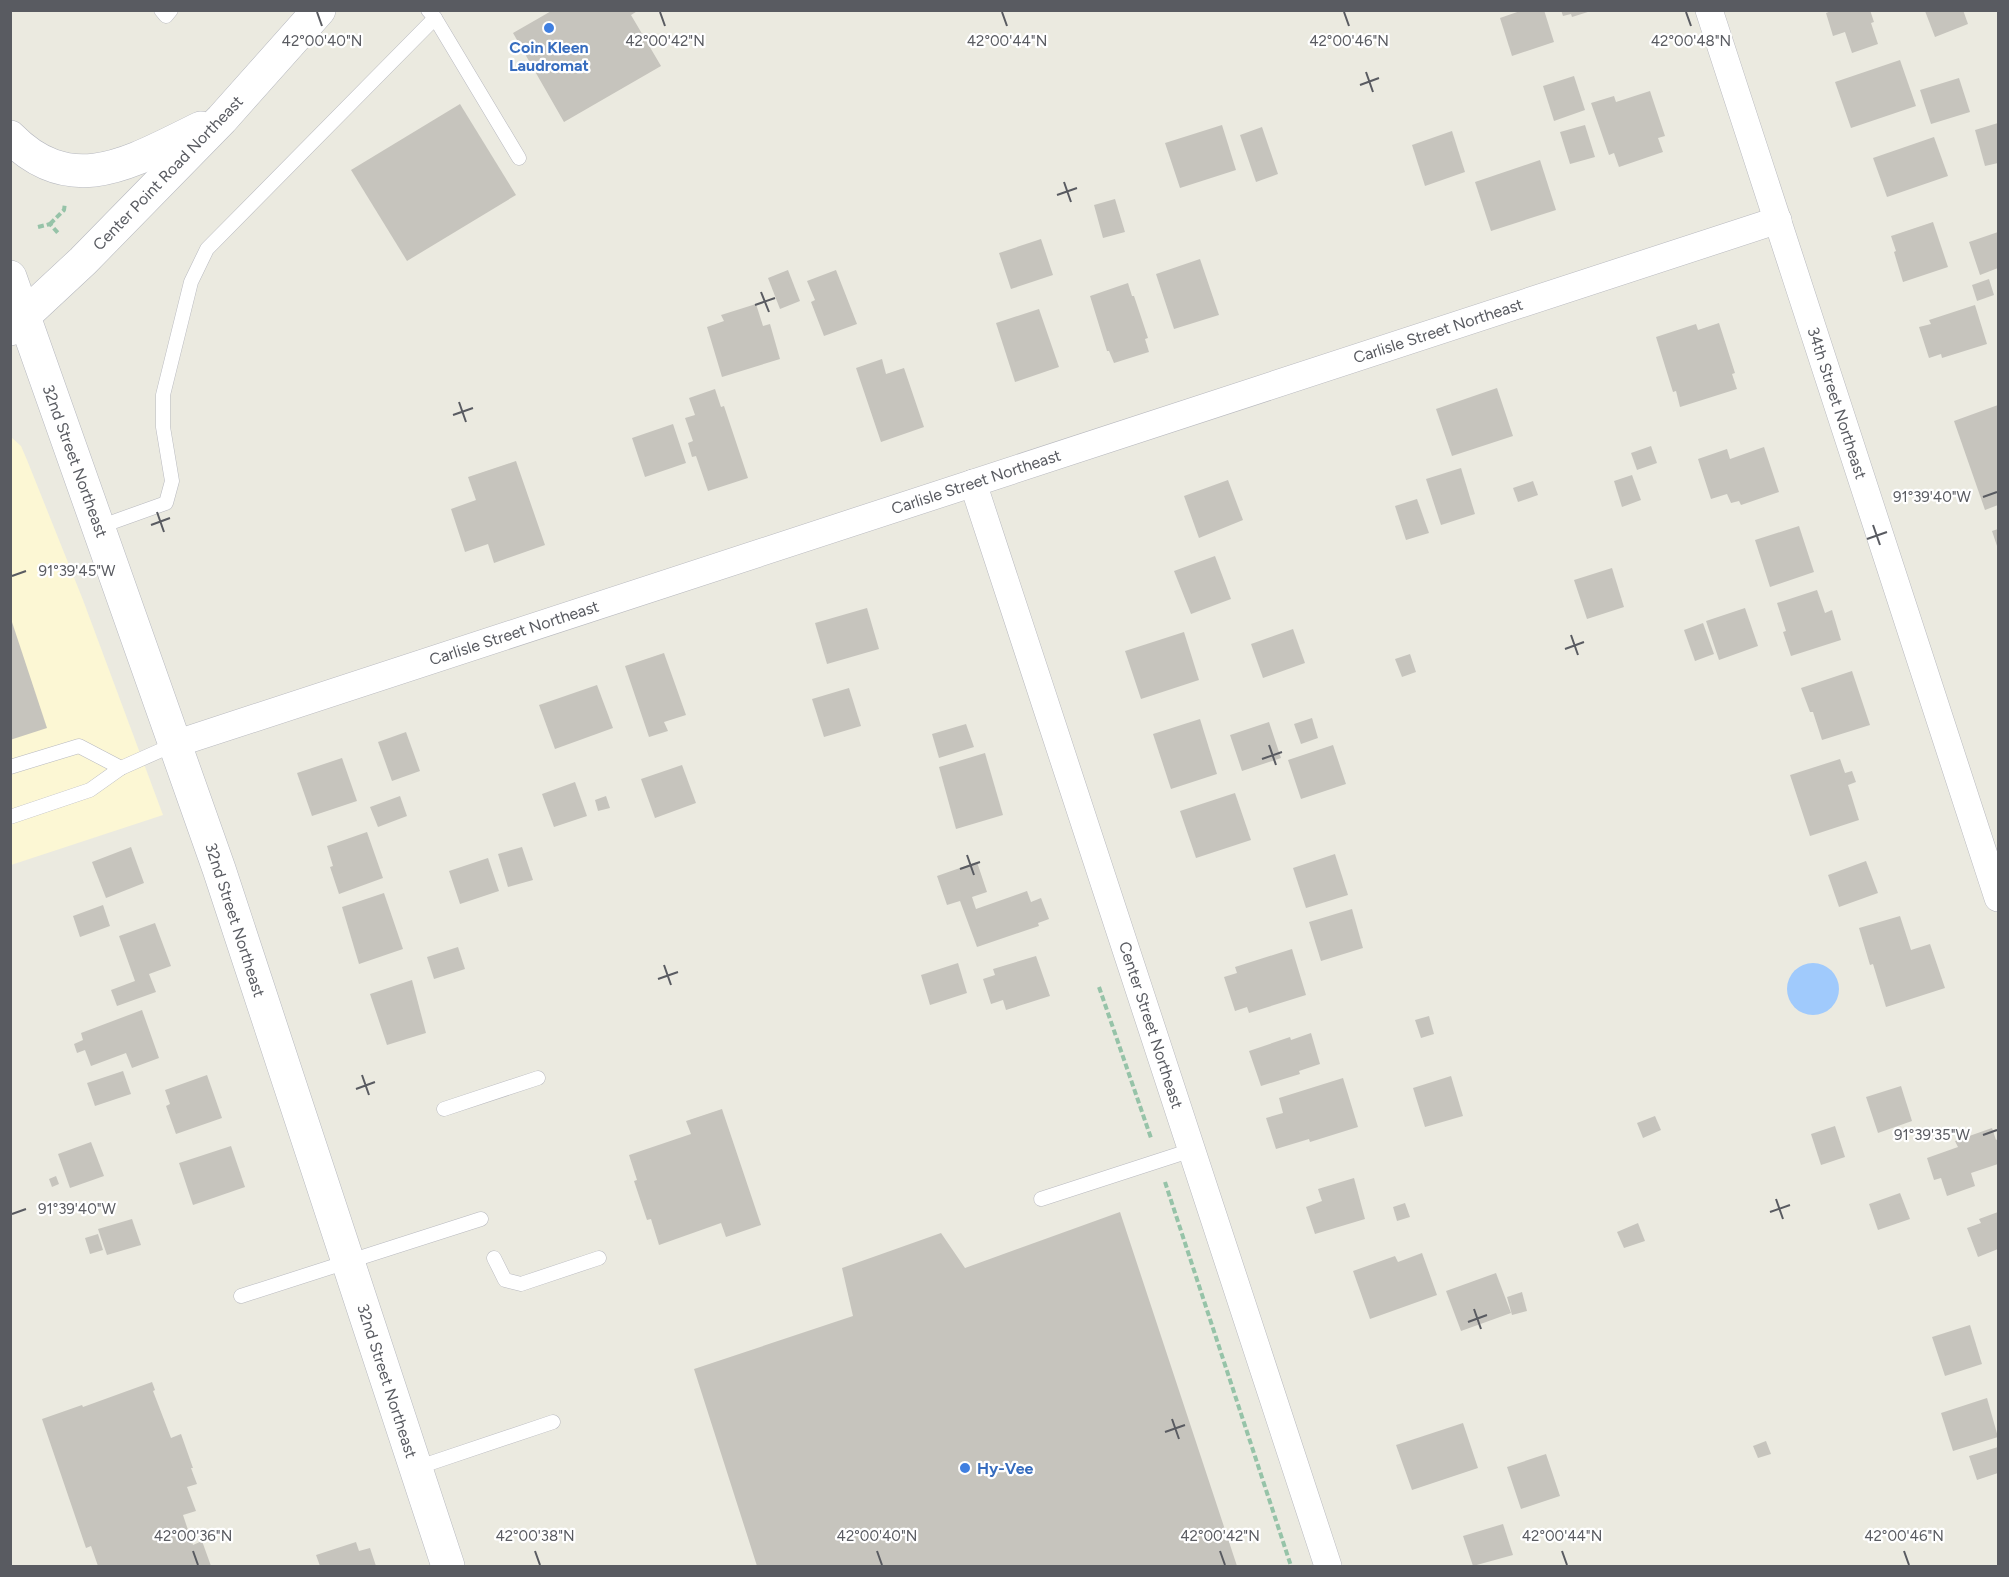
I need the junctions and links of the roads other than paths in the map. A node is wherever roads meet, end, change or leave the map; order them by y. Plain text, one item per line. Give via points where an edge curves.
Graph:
1 (161, 10) edge
2 (171, 10) edge
3 (319, 10) edge
4 (1709, 10) edge
5 (432, 14) edge
6 (222, 119) junction
7 (10, 137) edge
8 (519, 158) dead end
9 (1778, 220) junction
10 (10, 277) edge
11 (17, 323) edge
12 (973, 483) junction
13 (99, 527) junction
14 (175, 744) junction
15 (10, 768) edge
16 (121, 768) junction
17 (10, 817) edge
18 (1998, 898) edge
19 (538, 1078) dead end
20 (444, 1109) dead end
21 (1192, 1150) junction
22 (1041, 1199) dead end
23 (481, 1220) dead end
24 (494, 1258) dead end
25 (599, 1258) dead end
26 (348, 1261) junction
27 (241, 1296) dead end
28 (553, 1422) dead end
29 (415, 1468) junction
30 (448, 1566) edge
31 (1328, 1566) edge

1 - 2 lane via 166,16
3 - 6 main road, Center Point Road Northeast
4 - 9 street, 34th Street Northeast
5 - 8 lane
5 - 13 lane via 207,249 191,282 163,395 163,427 172,481 166,503
6 - 7 main road via 139,158 88,172 46,164
6 - 11 main road, Center Point Road Northeast
9 - 12 street, Carlisle Street Northeast
9 - 18 street, 34th Street Northeast
10 - 11 main road, 32nd Street Northeast
11 - 13 main road, 32nd Street Northeast
12 - 14 street, Carlisle Street Northeast
12 - 21 street, Center Street Northeast
13 - 14 main road, 32nd Street Northeast
14 - 16 lane
14 - 26 main road, 32nd Street Northeast
15 - 16 lane via 78,746
16 - 17 lane via 90,790
19 - 20 lane
21 - 22 lane
21 - 31 street, Center Street Northeast
23 - 26 lane
24 - 25 lane via 505,1280 521,1284
26 - 27 lane
26 - 29 main road, 32nd Street Northeast
28 - 29 lane
29 - 30 main road, 32nd Street Northeast

